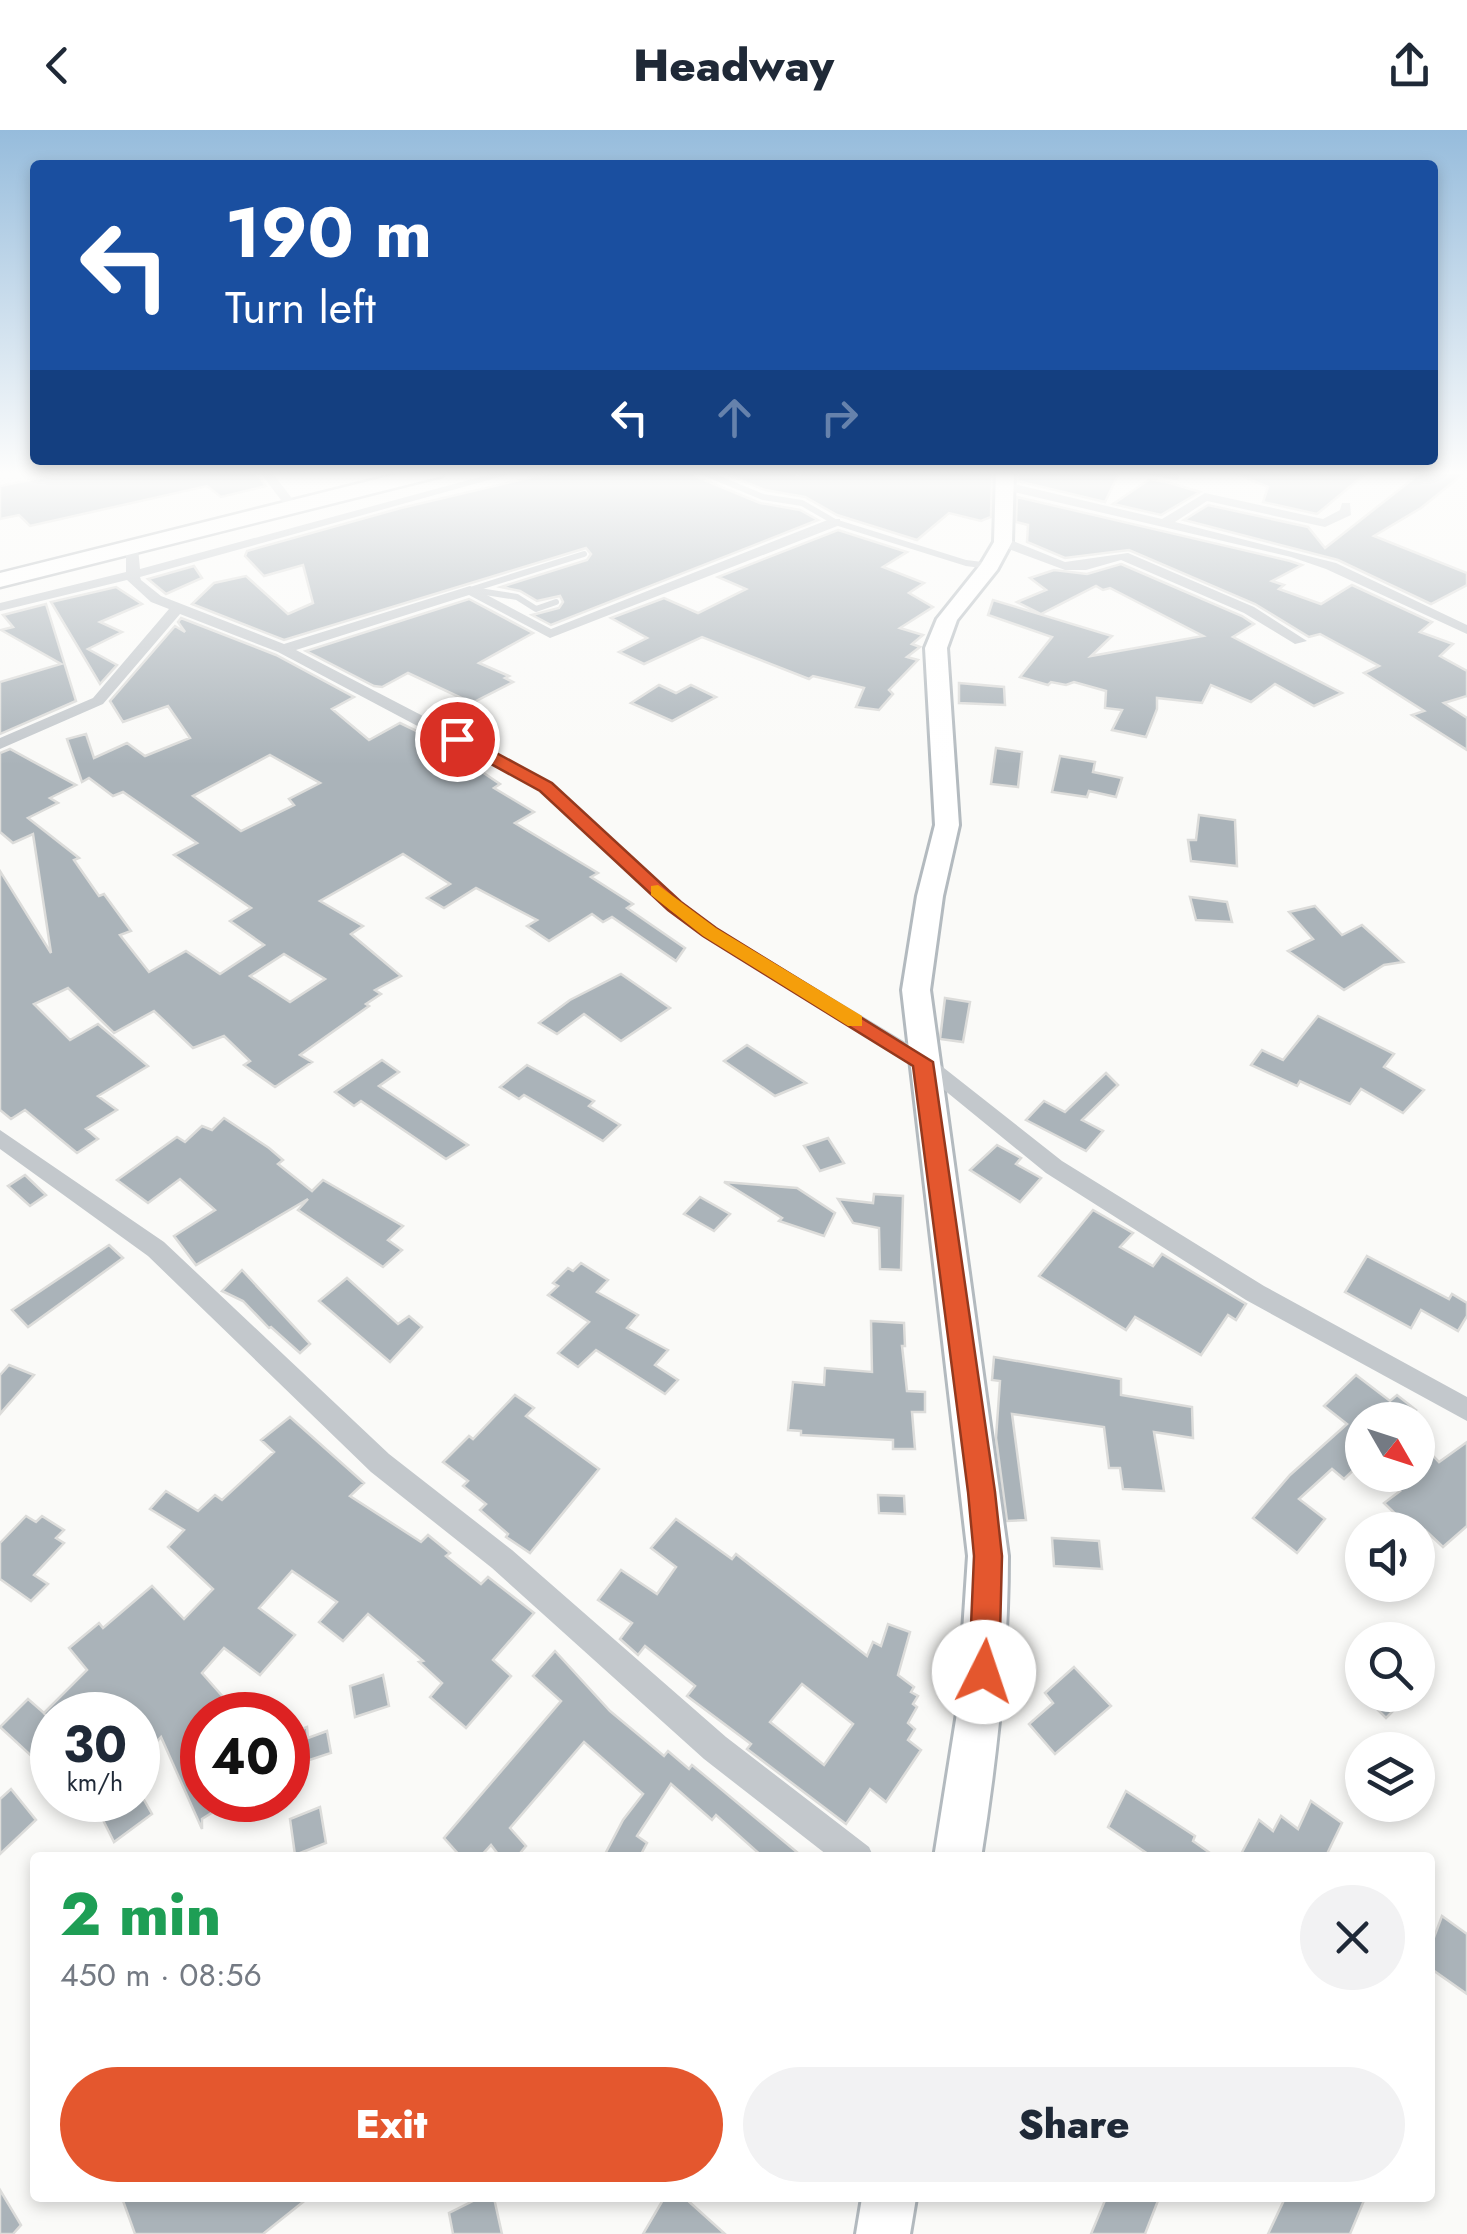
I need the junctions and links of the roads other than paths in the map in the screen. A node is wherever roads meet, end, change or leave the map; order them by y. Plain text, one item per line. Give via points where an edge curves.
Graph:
1 (44, 569) edge
2 (132, 569) edge
3 (153, 569) edge
4 (536, 569) edge
5 (715, 569) edge
6 (985, 569) edge
7 (1154, 569) edge
8 (1337, 569) edge
9 (132, 575) junction
10 (0, 580) edge
11 (470, 590) junction
12 (556, 602) dead end
13 (0, 607) edge
14 (175, 611) dead end
15 (1467, 630) edge
16 (1300, 641) dead end
17 (284, 649) junction
18 (0, 744) edge
19 (923, 1062) junction
20 (0, 1138) edge
21 (1467, 1410) edge
22 (850, 1852) edge
23 (958, 1852) edge
24 (889, 2202) edge
25 (883, 2234) edge

1 - 10 highway
2 - 9 street
3 - 9 street
4 - 11 lane
5 - 11 street via 550,634
6 - 19 street via 947,619 936,648 948,825 916,990
7 - 16 street via 1249,610
8 - 15 street
9 - 13 street
9 - 17 street via 156,599
11 - 12 lane via 517,597 536,609
11 - 17 street
14 - 18 street via 98,701
17 - 19 street via 546,787 710,932
19 - 21 street via 1071,1178 1254,1293
19 - 23 street via 988,1556 978,1746
20 - 22 street via 156,1249 380,1463 502,1558 714,1748
24 - 25 street

